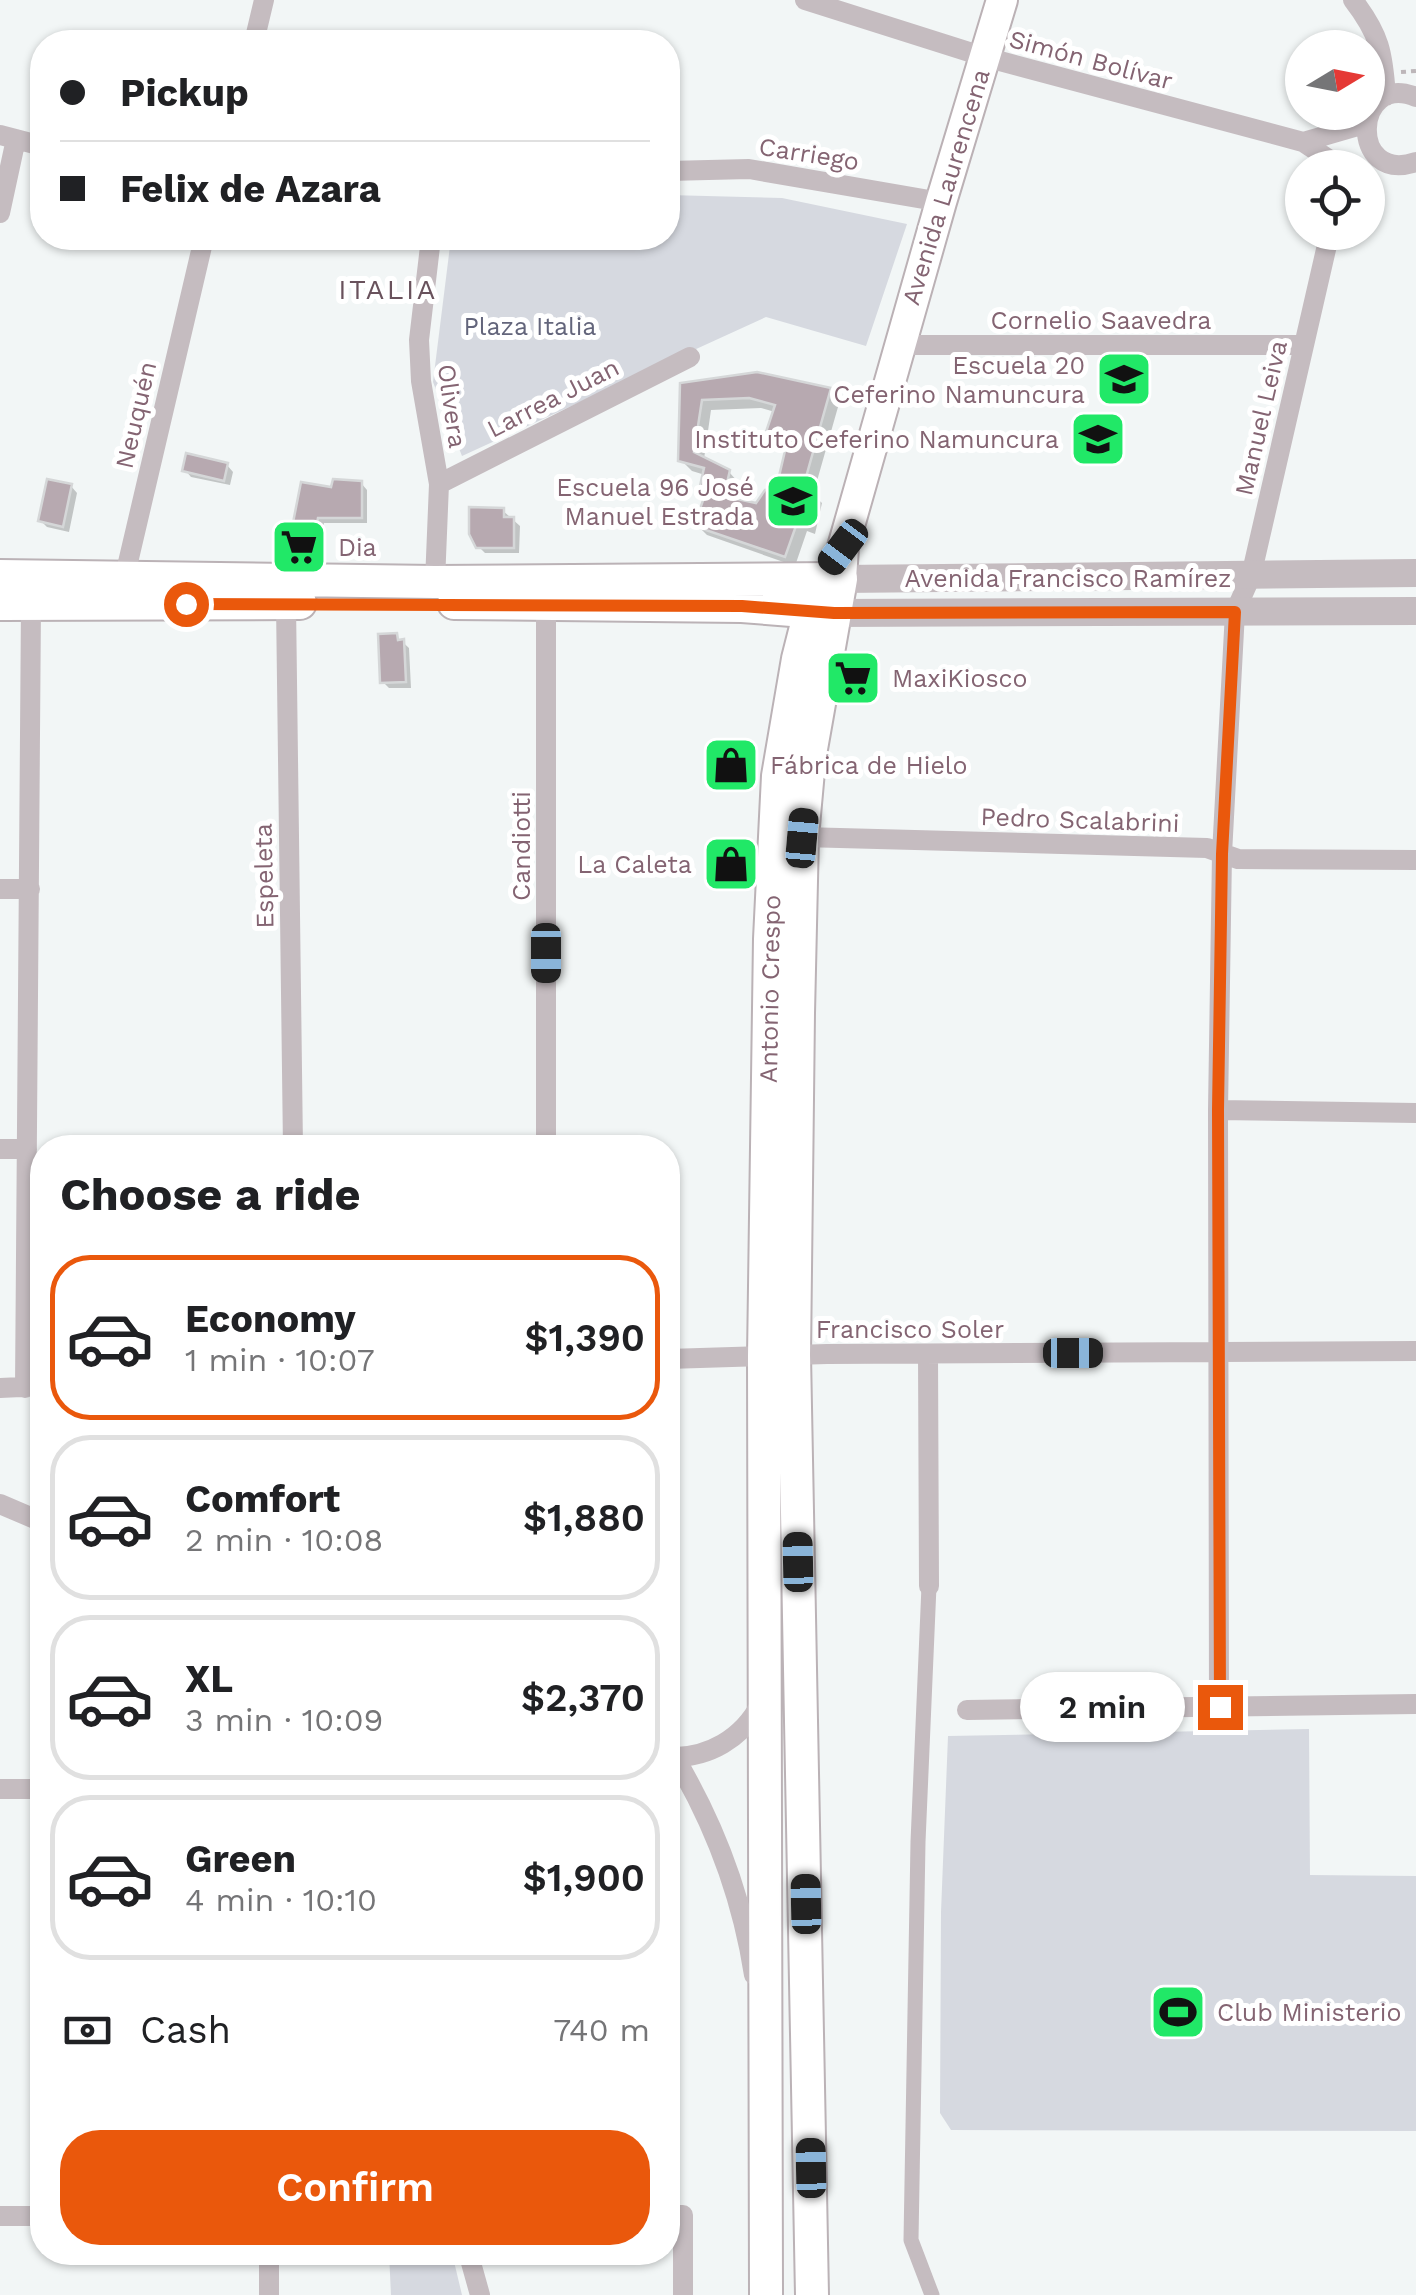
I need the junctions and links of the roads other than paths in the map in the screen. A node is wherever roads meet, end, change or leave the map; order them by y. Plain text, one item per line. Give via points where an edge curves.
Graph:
1 (264, 0) edge
2 (805, 0) edge
3 (1002, 0) edge
4 (1353, 0) edge
5 (257, 30) edge
6 (985, 57) junction
7 (1386, 96) joint
8 (1416, 96) edge
9 (1345, 130) edge
10 (8, 137) edge
11 (1303, 142) junction
12 (1315, 150) edge
13 (1385, 160) edge
14 (1416, 162) edge
15 (680, 171) edge
16 (941, 202) junction
17 (0, 212) edge
18 (201, 250) edge
19 (430, 250) edge
20 (1326, 250) edge
21 (899, 345) junction
22 (1303, 345) junction
23 (690, 357) dead end
24 (439, 484) junction
25 (1416, 572) edge
26 (0, 576) edge
27 (1251, 576) junction
28 (435, 582) junction
29 (829, 586) junction
30 (122, 592) junction
31 (286, 603) junction
32 (15, 604) edge
33 (546, 604) junction
34 (1235, 612) junction
35 (1416, 612) edge
36 (802, 838) junction
37 (1222, 854) junction
38 (1416, 860) edge
39 (0, 889) edge
40 (30, 889) junction
41 (1218, 1110) junction
42 (1416, 1113) edge
43 (293, 1135) edge
44 (546, 1135) edge
45 (0, 1149) edge
46 (27, 1149) junction
47 (30, 1251) edge
48 (1416, 1351) edge
49 (1218, 1352) junction
50 (928, 1354) junction
51 (779, 1355) junction
52 (680, 1359) edge
53 (30, 1387) edge
54 (0, 1388) edge
55 (0, 1504) edge
56 (30, 1517) edge
57 (929, 1586) joint
58 (767, 1692) junction
59 (1416, 1704) edge
60 (1220, 1707) junction
61 (968, 1710) dead end
62 (680, 1757) edge
63 (680, 1771) edge
64 (0, 1788) edge
65 (30, 1789) edge
66 (766, 2058) junction
67 (0, 2216) edge
68 (30, 2216) edge
69 (269, 2265) edge
70 (472, 2265) edge
71 (680, 2265) edge
72 (269, 2295) edge
73 (480, 2295) edge
74 (683, 2295) edge
75 (766, 2295) edge
76 (812, 2295) edge
77 (932, 2295) edge

1 - 5 street
2 - 6 street, Simón Bolívar
3 - 6 main road, Avenida Laurencena
4 - 7 street via 1383,48
6 - 11 street, Simón Bolívar
6 - 16 main road, Avenida Laurencena
7 - 8 street
9 - 11 street
10 - 17 street
11 - 12 street
13 - 14 street
15 - 16 street, Carriego via 763,170
16 - 21 main road, Avenida Laurencena
18 - 30 street, Neuquén
19 - 24 street, Olivera via 419,340
20 - 22 street, Manuel Leiva
21 - 22 street, Cornelio Saavedra
21 - 29 main road, Avenida Laurencena
22 - 27 street, Manuel Leiva
23 - 24 street, Larrea Juan
24 - 28 street, Olivera
25 - 27 street, Avenida Francisco Ramírez
26 - 30 main road, Avenida Francisco Ramírez
27 - 29 street, Avenida Francisco Ramírez
27 - 34 street, Manuel Leiva
28 - 29 main road, Avenida Francisco Ramírez
28 - 30 main road, Avenida Francisco Ramírez
29 - 33 main road, Avenida Francisco Ramírez via 742,606
29 - 34 street, Avenida Francisco Ramírez
29 - 36 main road, Antonio Crespo
29 - 51 main road, Antonio Crespo via 784,738 773,846
30 - 31 main road, Avenida Francisco Ramírez
30 - 32 main road, Avenida Francisco Ramírez
31 - 33 main road, Avenida Francisco Ramírez
31 - 43 street, Espeleta
32 - 40 street
33 - 44 street, Candiotti
34 - 35 street, Avenida Francisco Ramírez
34 - 37 street
36 - 37 street, Pedro Scalabrini via 1207,848
36 - 51 main road, Antonio Crespo
37 - 38 street, Pedro Scalabrini
37 - 41 street
39 - 40 street
40 - 46 street
41 - 42 street
41 - 49 street
45 - 46 street
46 - 47 street
48 - 49 street, Francisco Soler
49 - 50 street, Francisco Soler
49 - 60 street
50 - 51 street, Francisco Soler
50 - 57 street
51 - 52 street, Francisco Soler
51 - 58 main road
51 - 76 main road
53 - 54 street
55 - 56 street
57 - 77 street via 911,2240
58 - 62 street via 732,1740
58 - 66 main road
59 - 60 street
60 - 61 street
63 - 66 street via 704,1806 724,1857 752,1964
64 - 65 street
66 - 75 main road
67 - 68 street
69 - 72 street
70 - 73 street
71 - 74 street

